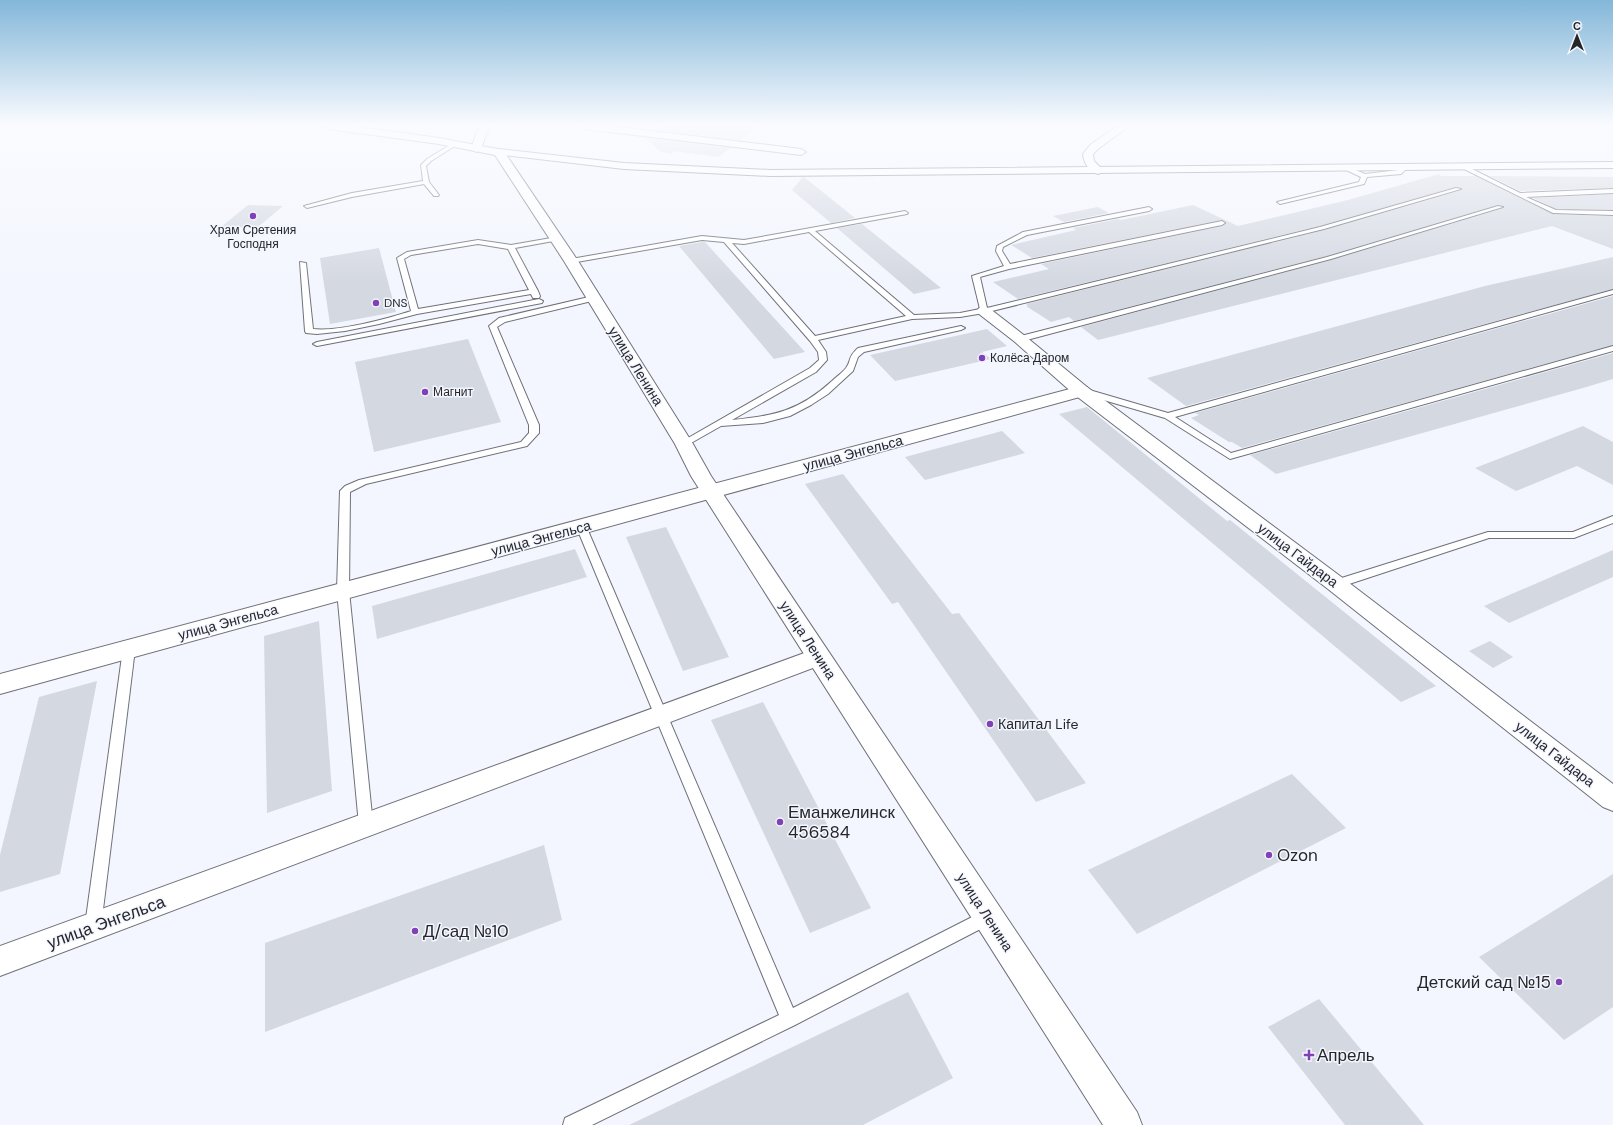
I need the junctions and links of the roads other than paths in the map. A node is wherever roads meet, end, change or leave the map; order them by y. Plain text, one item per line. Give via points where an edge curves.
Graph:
1 (425, 178) edge
2 (516, 178) edge
3 (1363, 178) edge
4 (1486, 178) edge
5 (426, 182) junction
6 (1458, 189) dead end
7 (1613, 191) edge
8 (436, 195) dead end
9 (1518, 195) junction
10 (1280, 202) dead end
11 (307, 206) dead end
12 (1500, 207) dead end
13 (1149, 209) dead end
14 (905, 213) dead end
15 (1613, 213) edge
16 (1222, 223) dead end
17 (810, 230) junction
18 (557, 240) junction
19 (726, 240) junction
20 (510, 247) junction
21 (571, 261) junction
22 (302, 263) dead end
23 (1008, 267) junction
24 (534, 291) junction
25 (1613, 292) edge
26 (593, 298) junction
27 (541, 305) junction
28 (416, 312) junction
29 (984, 312) junction
30 (912, 317) junction
31 (961, 328) dead end
32 (813, 339) junction
33 (1020, 339) junction
34 (317, 344) dead end
35 (1613, 348) edge
36 (1081, 391) junction
37 (1168, 416) junction
38 (718, 424) junction
39 (684, 444) junction
40 (713, 492) junction
41 (1613, 519) edge
42 (581, 526) junction
43 (1336, 584) junction
44 (343, 591) junction
45 (129, 649) junction
46 (818, 656) junction
47 (0, 684) edge
48 (661, 715) junction
49 (1613, 799) edge
50 (366, 825) junction
51 (988, 917) junction
52 (93, 926) junction
53 (0, 961) edge
54 (789, 1020) junction
55 (572, 1125) edge
56 (1124, 1125) edge

1 - 5 lane
2 - 18 street, улица Ленина
3 - 10 lane via 1362,183
4 - 9 lane
5 - 8 lane
5 - 11 lane
6 - 29 lane via 1322,228
7 - 9 lane
9 - 15 lane via 1555,212
12 - 33 lane via 1329,258
13 - 23 lane via 1025,233 1000,246 999,251
14 - 17 lane
16 - 23 lane
17 - 19 lane via 744,242
17 - 30 lane
18 - 20 lane
18 - 21 street, улица Ленина
19 - 21 lane via 702,238
19 - 32 lane
20 - 24 lane
20 - 28 lane via 478,242 403,255 400,258
21 - 26 street, улица Ленина
22 - 28 lane via 309,331 322,332 390,320
23 - 29 lane via 976,276
24 - 27 lane
24 - 28 lane
25 - 37 lane
26 - 27 lane
26 - 39 street, улица Ленина
27 - 34 lane
27 - 44 lane via 493,326 534,425 531,438 524,444 363,482 345,491
29 - 30 lane
29 - 33 street, улица Гайдара
30 - 32 lane
31 - 38 lane via 861,350 854,356 850,369 825,392 787,414 763,420
32 - 38 lane via 822,352 823,360 813,370
33 - 36 street, улица Гайдара
35 - 37 lane via 1230,456
36 - 37 lane
36 - 40 street, улица Энгельса
36 - 43 street, улица Гайдара
38 - 39 lane
39 - 40 street, улица Ленина
40 - 42 street, улица Энгельса
40 - 46 street, улица Ленина
41 - 43 lane via 1574,535 1488,535
42 - 44 street, улица Энгельса
42 - 48 lane
43 - 49 street, улица Гайдара
44 - 45 street, улица Энгельса
44 - 50 lane
45 - 47 street, улица Энгельса
45 - 52 lane
46 - 48 street, улица Энгельса
46 - 51 street, улица Ленина
48 - 50 street, улица Энгельса
48 - 54 lane
50 - 52 street, улица Энгельса
51 - 54 lane
51 - 56 street, улица Ленина
52 - 53 street, улица Энгельса
54 - 55 lane

